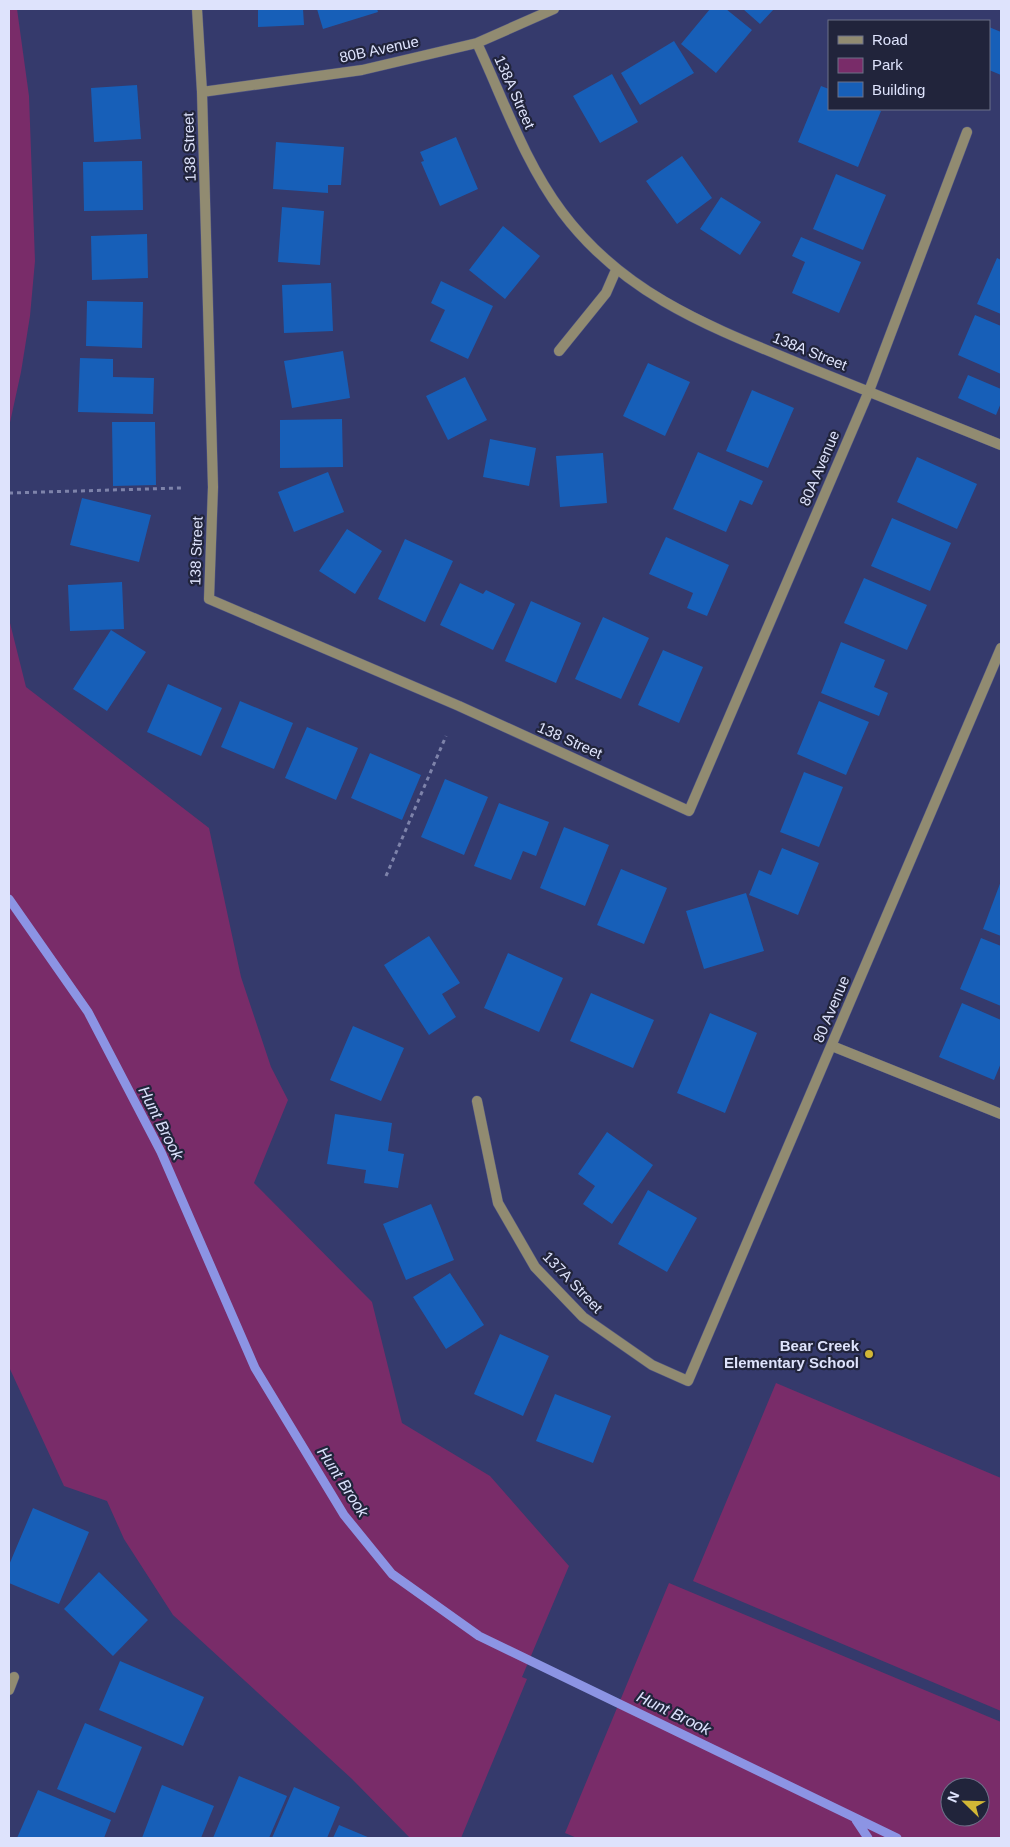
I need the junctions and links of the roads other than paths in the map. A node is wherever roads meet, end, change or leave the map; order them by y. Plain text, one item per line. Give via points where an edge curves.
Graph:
1 (197, 9) edge
2 (554, 9) edge
3 (477, 43) junction
4 (202, 92) junction
5 (967, 132) dead end
6 (616, 270) junction
7 (560, 351) dead end
8 (869, 391) junction
9 (1001, 445) edge
10 (1001, 648) edge
11 (689, 811) joint
12 (832, 1046) junction
13 (477, 1101) dead end
14 (1001, 1114) edge
15 (688, 1381) joint
16 (14, 1677) dead end
17 (9, 1690) edge

1 - 4 street, 138 Street
2 - 3 street, 80B Avenue
3 - 4 street, 80B Avenue via 362,70
3 - 6 street, 138A Street via 534,171 562,213
4 - 11 street, 138 Street via 213,487 209,599 459,706
5 - 8 street, 80A Avenue
6 - 7 street via 606,293
6 - 8 street, 138A Street via 708,326
8 - 9 street, 138A Street
8 - 11 street, 80A Avenue
10 - 12 street, 80 Avenue
12 - 14 street
12 - 15 street, 80 Avenue
13 - 15 street, 137A Street via 498,1203 535,1267 583,1317 652,1365
16 - 17 street

